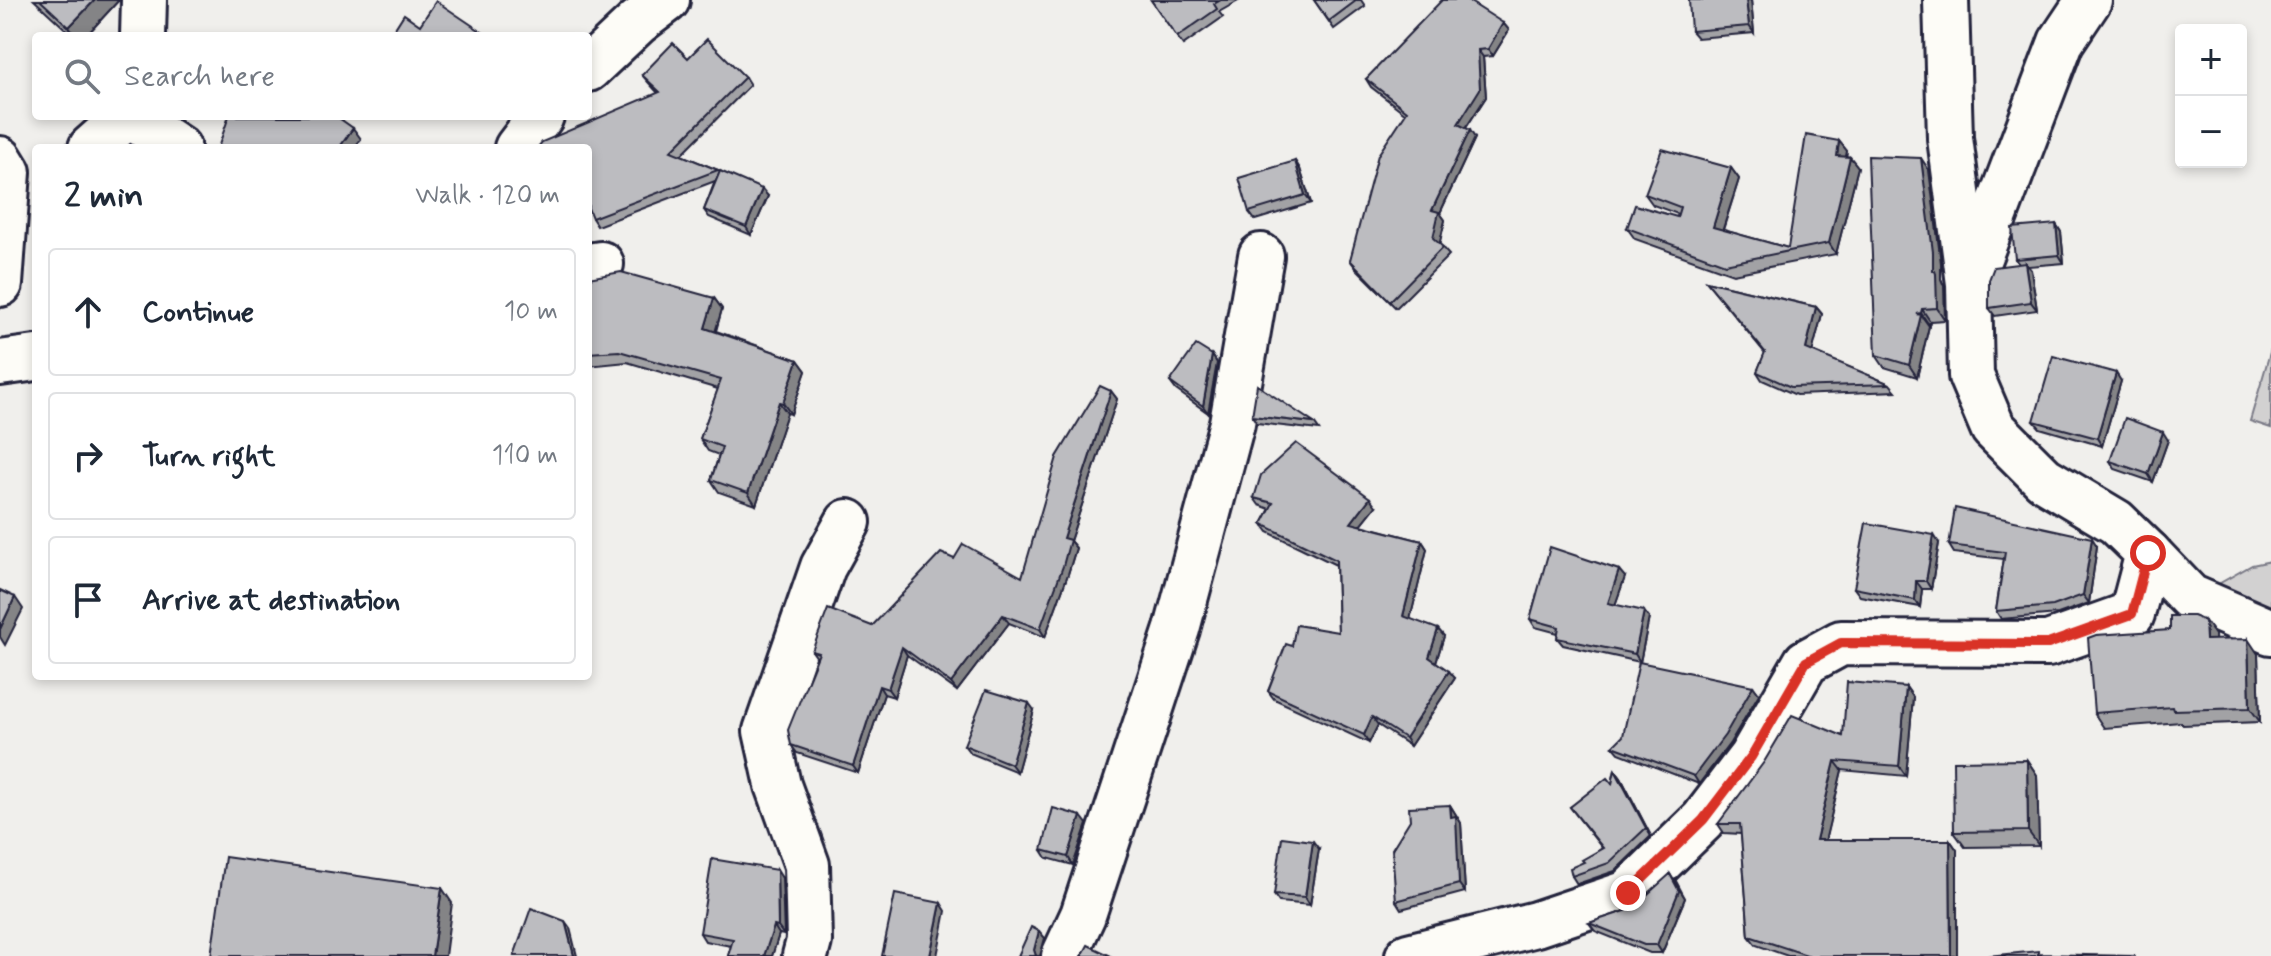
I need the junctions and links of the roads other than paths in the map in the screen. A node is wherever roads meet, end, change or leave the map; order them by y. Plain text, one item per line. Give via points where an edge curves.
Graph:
1 (144, 0) edge
2 (667, 0) edge
3 (1946, 0) edge
4 (2089, 0) edge
5 (143, 32) edge
6 (592, 65) edge
7 (123, 120) edge
8 (134, 120) edge
9 (538, 120) edge
10 (96, 144) edge
11 (172, 144) edge
12 (520, 144) edge
13 (15, 169) edge
14 (1261, 256) dead end
15 (0, 284) edge
16 (1969, 284) junction
17 (32, 359) edge
18 (0, 363) edge
19 (848, 522) dead end
20 (2148, 553) junction
21 (2271, 632) edge
22 (805, 956) edge
23 (1064, 956) edge
24 (1408, 956) edge

1 - 5 street
2 - 6 street
3 - 16 street via 1950,138
4 - 16 street via 2061,42
7 - 10 street
8 - 11 street
9 - 12 street
13 - 15 street
14 - 23 street via 1232,423 1177,629 1083,915
16 - 20 street via 1971,376 1993,428 2044,479 2116,522
17 - 18 street
19 - 22 street via 823,567 766,731 778,785 807,865
20 - 21 street via 2190,597
20 - 24 street via 2132,614 2048,644 1841,643 1806,662 1751,757 1703,820 1628,893 1536,924

